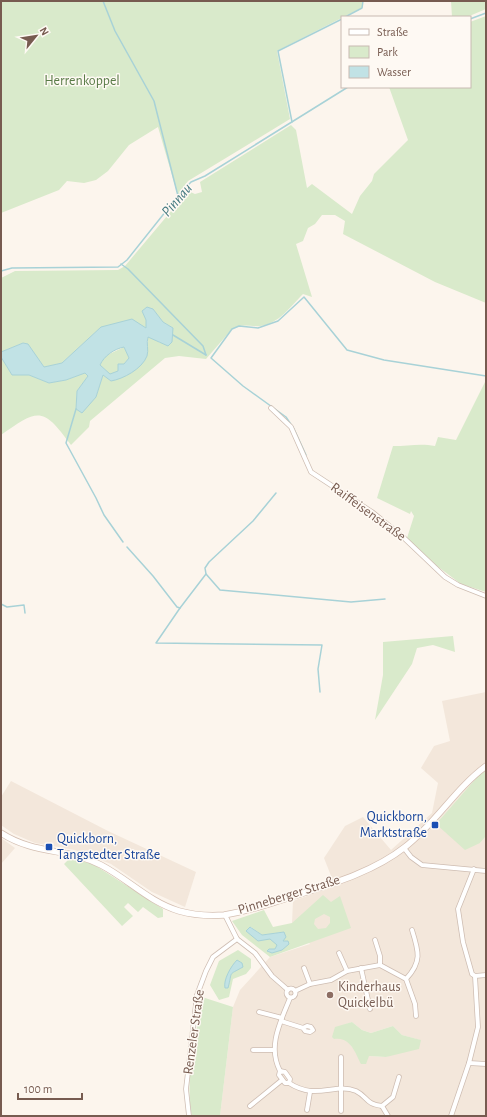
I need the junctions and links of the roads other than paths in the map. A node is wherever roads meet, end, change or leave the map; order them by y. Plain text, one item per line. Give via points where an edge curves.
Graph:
1 (271, 408) dead end
2 (486, 596) edge
3 (486, 766) edge
4 (1, 833) edge
5 (404, 848) junction
6 (474, 870) junction
7 (486, 871) edge
8 (225, 915) junction
9 (412, 930) dead end
10 (237, 939) junction
11 (374, 940) dead end
12 (339, 953) dead end
13 (380, 965) junction
14 (304, 968) dead end
15 (362, 968) junction
16 (347, 971) junction
17 (486, 975) edge
18 (475, 976) junction
19 (406, 979) junction
20 (310, 984) junction
21 (288, 990) junction
22 (295, 991) junction
23 (290, 998) junction
24 (370, 1009) dead end
25 (259, 1012) dead end
26 (416, 1016) dead end
27 (282, 1020) junction
28 (303, 1028) dead end
29 (253, 1050) dead end
30 (274, 1050) junction
31 (341, 1057) dead end
32 (469, 1063) junction
33 (486, 1064) edge
34 (280, 1071) junction
35 (399, 1077) dead end
36 (282, 1080) junction
37 (289, 1083) junction
38 (341, 1089) junction
39 (310, 1092) junction
40 (250, 1106) dead end
41 (382, 1106) junction
42 (307, 1110) dead end
43 (341, 1111) dead end
44 (189, 1116) edge
45 (388, 1116) edge
46 (451, 1116) edge

1 - 2 street, Raiffeisenstraße via 291,427 311,472 377,516 445,577
3 - 5 main road, Pinneberger Straße via 467,781
4 - 8 main road, Pinneberger Straße via 29,847 84,858 100,864 146,896 180,911
5 - 6 street via 422,865
5 - 8 main road, Pinneberger Straße via 357,874 268,904
6 - 7 street
6 - 18 street via 458,909 463,942 472,974
8 - 10 street
9 - 19 street via 419,957 416,968
10 - 21 street via 255,953 272,976
10 - 44 street, Renzeler Straße via 213,957 197,995 186,1089
11 - 13 street via 380,956
12 - 16 street
13 - 15 street
13 - 19 street
14 - 20 street
15 - 16 street
15 - 24 street
16 - 20 street via 331,980
17 - 18 street
18 - 32 street via 478,1027
19 - 26 street
20 - 22 street
21 - 22 street via 293,988
21 - 23 street via 286,992
22 - 23 street via 295,996
23 - 27 street
25 - 27 street
27 - 28 street
27 - 30 street
29 - 30 street
30 - 34 street
31 - 38 street
32 - 33 street
32 - 46 street
34 - 36 street
34 - 37 street via 288,1075
35 - 41 street via 393,1097
36 - 37 street
36 - 40 street
37 - 39 street
38 - 39 street
38 - 41 street via 356,1091 368,1103
38 - 43 street
39 - 42 street
41 - 45 street

